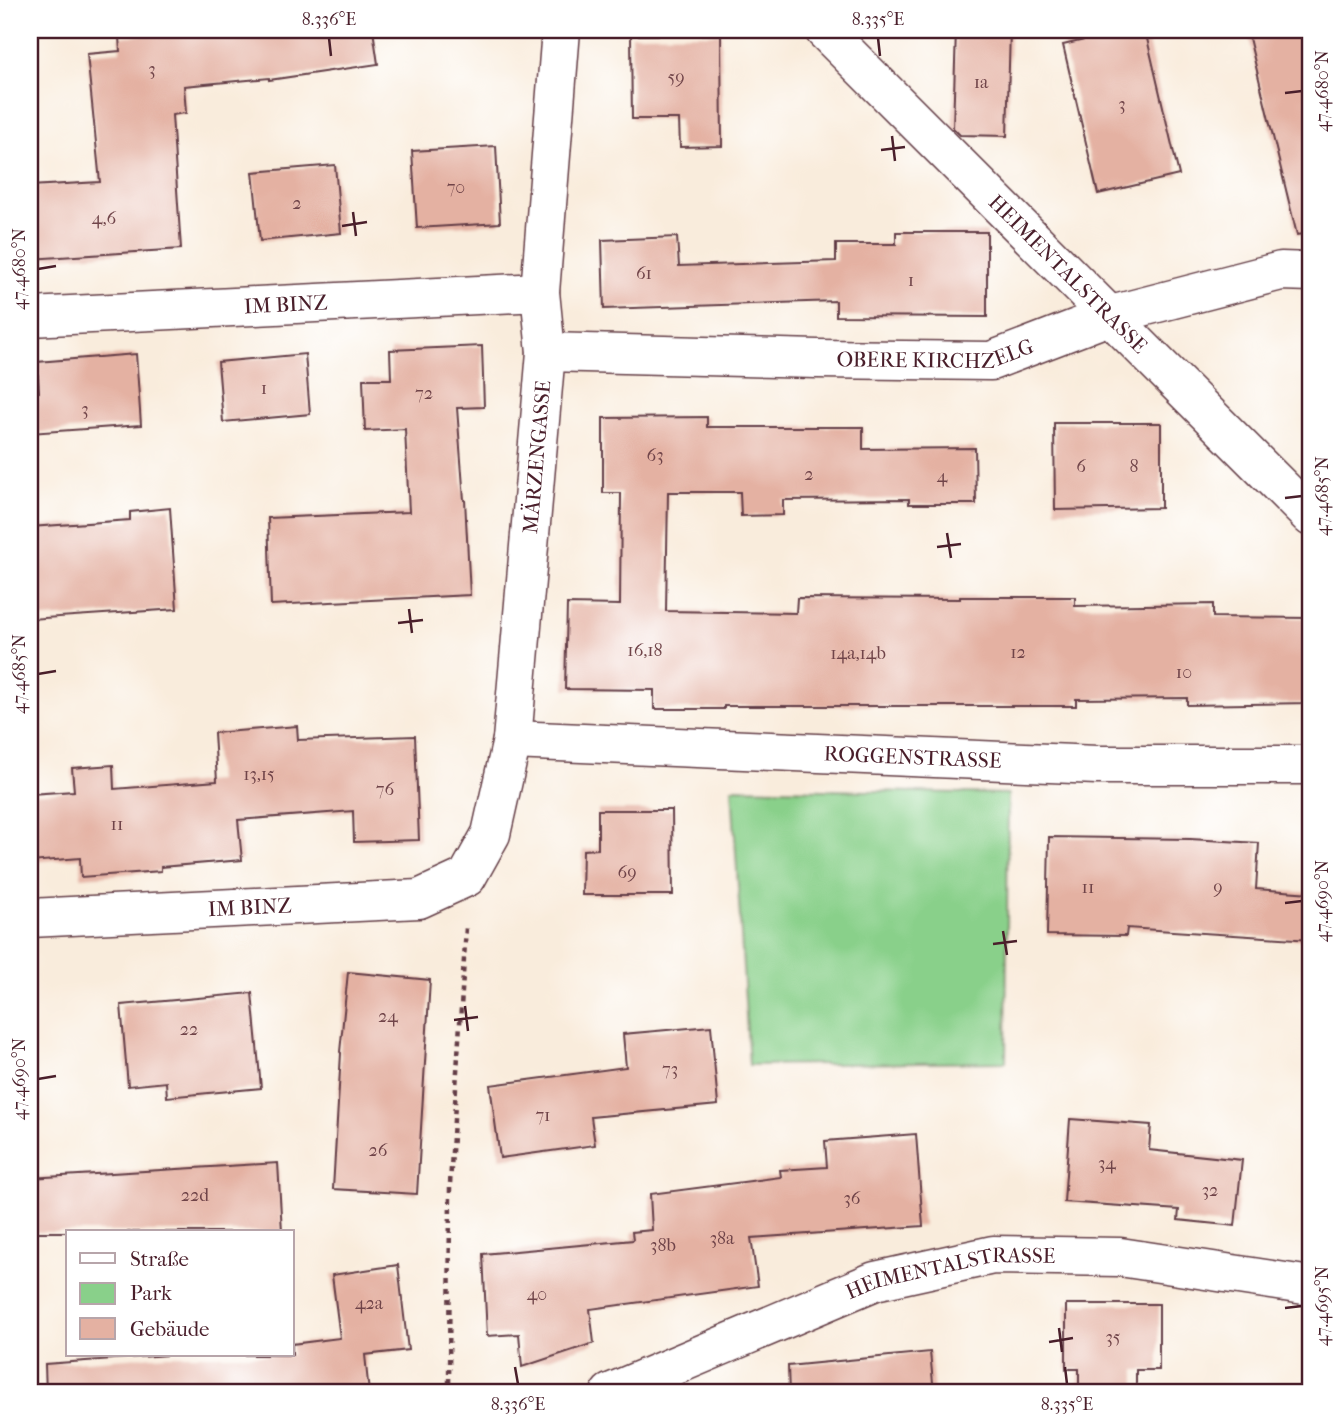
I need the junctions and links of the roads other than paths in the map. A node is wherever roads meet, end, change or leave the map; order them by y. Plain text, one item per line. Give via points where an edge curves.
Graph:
1 (561, 30) edge
2 (824, 30) edge
3 (1311, 272) edge
4 (540, 292) junction
5 (1111, 316) junction
6 (30, 317) edge
7 (546, 352) junction
8 (1311, 517) edge
9 (512, 740) junction
10 (1311, 765) edge
11 (467, 877) joint
12 (30, 918) edge
13 (1311, 1286) edge
14 (610, 1393) edge

1 - 4 street, MÄRZENGASSE
2 - 5 street, HEIMENTALSTRASSE
3 - 5 street, OBERE KIRCHZELG via 1281,271
4 - 6 street, IM BINZ
4 - 7 street, MÄRZENGASSE
5 - 7 street, OBERE KIRCHZELG via 991,361
5 - 8 street, HEIMENTALSTRASSE
7 - 9 street, MÄRZENGASSE
9 - 10 street, ROGGENSTRASSE via 1097,765
9 - 11 street, MÄRZENGASSE via 491,834
11 - 12 street, IM BINZ via 419,900
13 - 14 street, HEIMENTALSTRASSE via 1120,1257 993,1255 875,1281

